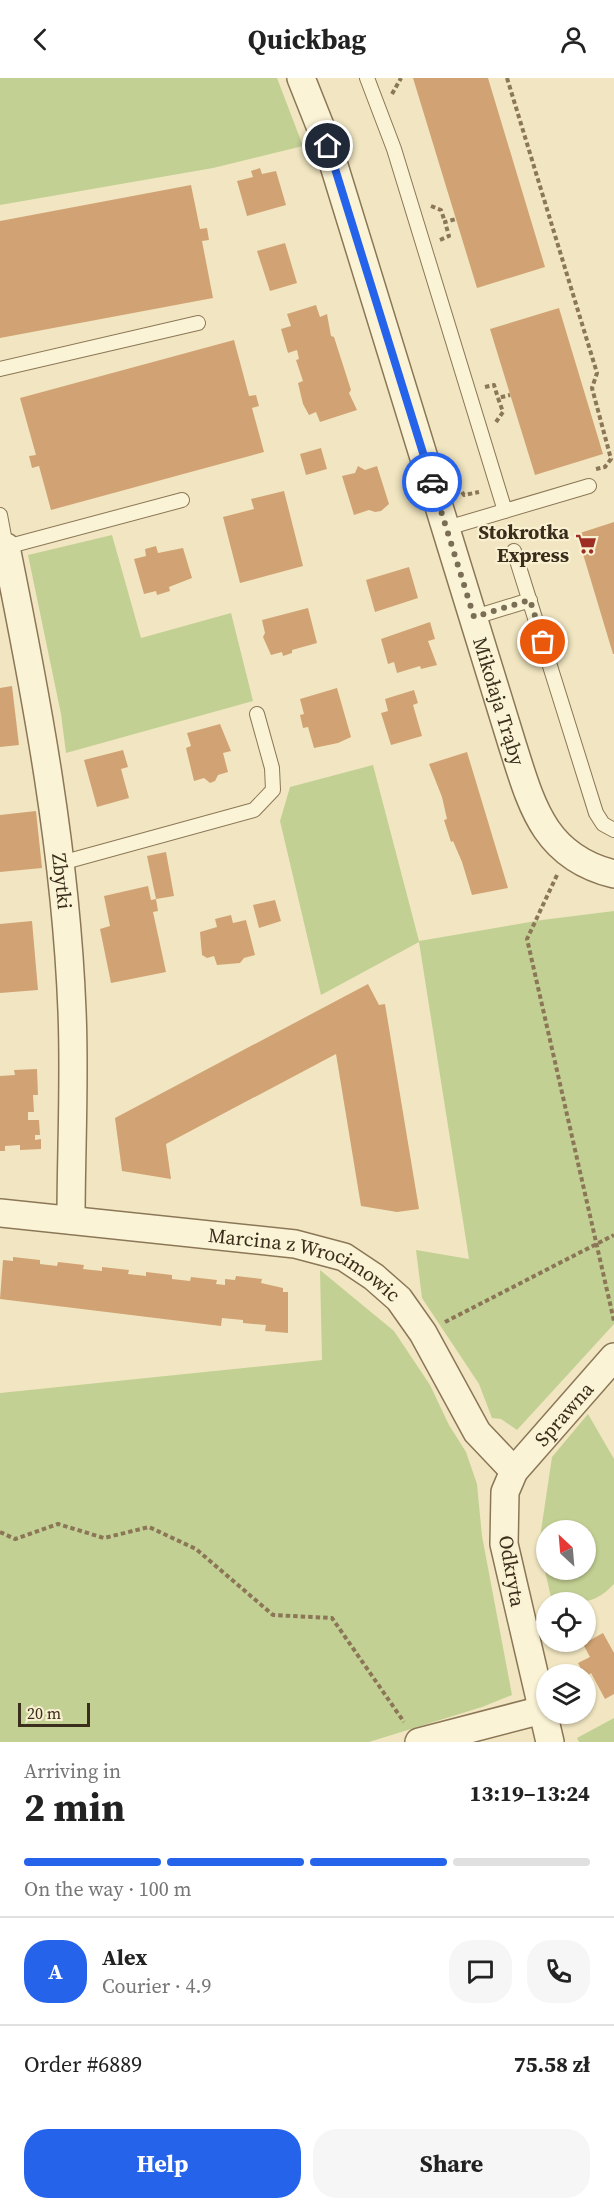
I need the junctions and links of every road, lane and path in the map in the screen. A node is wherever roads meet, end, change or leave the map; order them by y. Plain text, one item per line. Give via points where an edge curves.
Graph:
1 (301, 78) edge
2 (367, 78) edge
3 (401, 78) edge
4 (507, 78) edge
5 (390, 98) dead end
6 (441, 210) dead end
7 (456, 219) dead end
8 (445, 222) junction
9 (449, 236) dead end
10 (198, 323) dead end
11 (0, 369) edge
12 (494, 385) dead end
13 (510, 395) dead end
14 (498, 398) junction
15 (503, 412) dead end
16 (595, 470) dead end
17 (589, 486) dead end
18 (182, 500) dead end
19 (505, 511) junction
20 (0, 515) edge
21 (447, 528) junction
22 (6, 547) junction
23 (514, 551) dead end
24 (530, 600) junction
25 (474, 617) junction
26 (257, 714) dead end
27 (614, 830) edge
28 (567, 852) junction
29 (61, 864) junction
30 (614, 874) edge
31 (0, 1213) edge
32 (71, 1220) junction
33 (614, 1234) edge
34 (596, 1244) junction
35 (614, 1321) edge
36 (423, 1333) junction
37 (614, 1357) edge
38 (514, 1471) junction
39 (0, 1532) edge
40 (536, 1684) edge
41 (536, 1711) edge
42 (546, 1724) edge
43 (412, 1732) edge
44 (550, 1742) edge

1 - 21 street, Mikołaja Trąby via 328,146
2 - 19 lane via 394,149
3 - 5 path
4 - 16 path via 597,373 592,388 611,459 605,467
6 - 8 path
7 - 8 path
8 - 9 path
10 - 11 lane
12 - 14 path
13 - 14 path
14 - 15 path
17 - 19 lane
18 - 22 lane
19 - 21 lane
20 - 22 lane
21 - 25 street, Mikołaja Trąby
22 - 29 street, Zbytki via 40,712
23 - 24 lane
24 - 25 lane
24 - 27 lane via 596,813 603,824
25 - 28 street, Mikołaja Trąby via 529,795 550,838
26 - 29 lane via 272,768 273,790 254,810
28 - 30 street, Mikołaja Trąby via 584,864
28 - 34 path via 527,939
29 - 32 street, Zbytki via 72,1011
31 - 32 street, Marcina z Wrocimowic
32 - 36 street, Marcina z Wrocimowic via 295,1244 344,1257 399,1299
33 - 34 path
34 - 35 path
34 - 36 path
36 - 38 street, Marcina z Wrocimowic via 477,1432
37 - 38 street, Sprawna
38 - 40 street, Odkryta via 505,1492 504,1544
39 - 43 path via 15,1539 58,1524 104,1538 149,1527 196,1549 273,1615 332,1618
41 - 43 street
42 - 44 street, Odkryta

